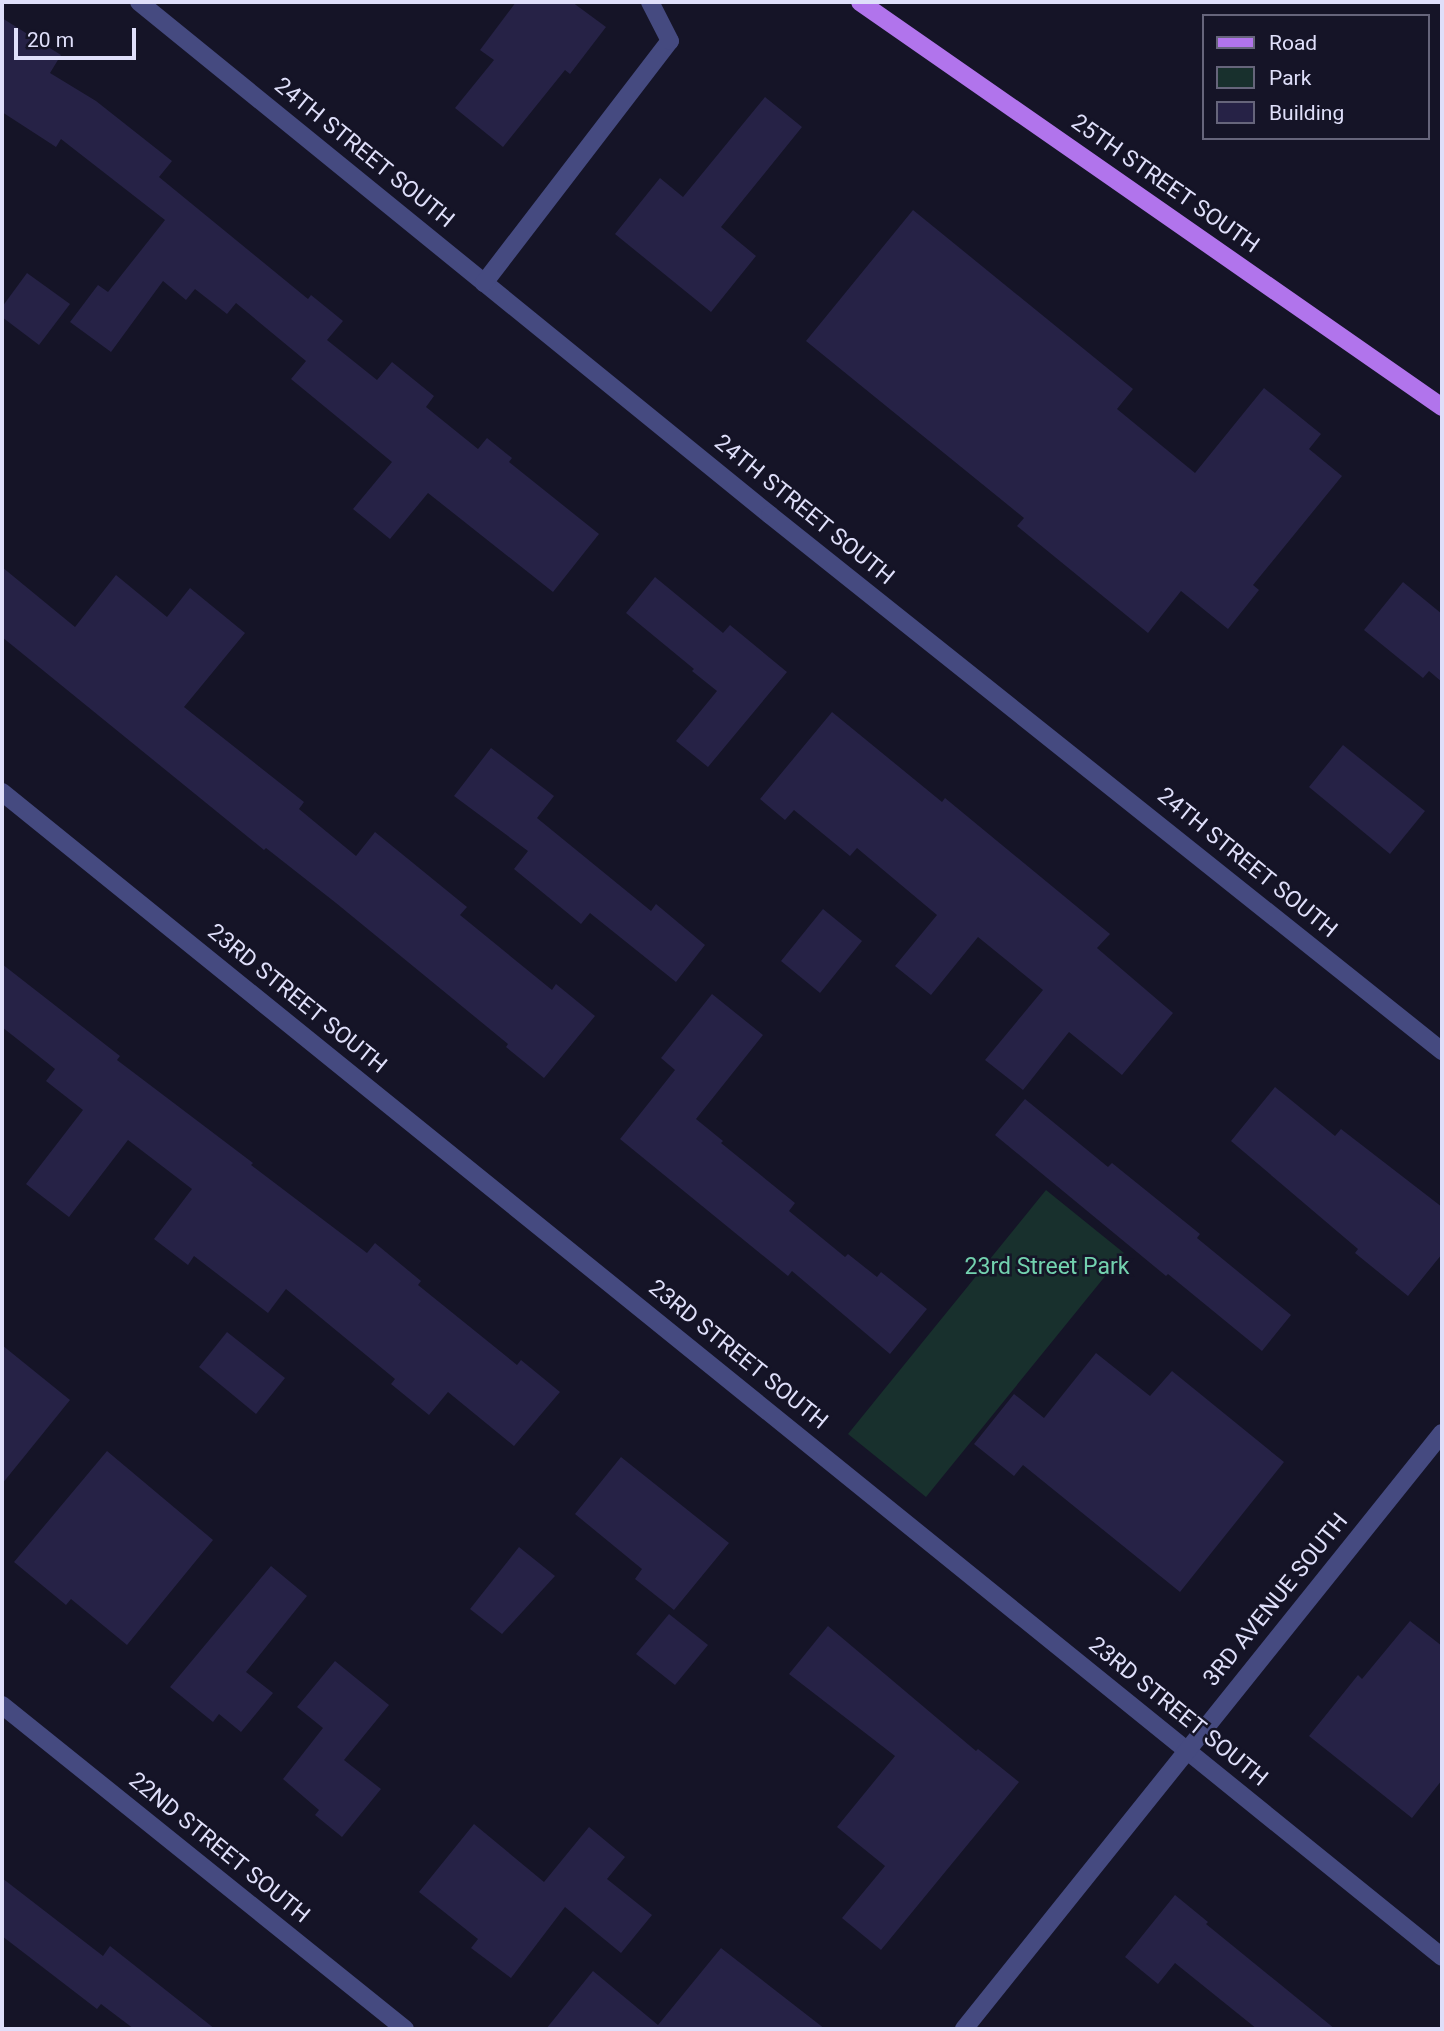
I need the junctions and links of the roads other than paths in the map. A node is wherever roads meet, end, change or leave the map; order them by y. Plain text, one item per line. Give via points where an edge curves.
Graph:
1 (139, 2) edge
2 (650, 2) edge
3 (860, 2) edge
4 (484, 283) junction
5 (1442, 407) edge
6 (2, 792) edge
7 (1442, 1051) edge
8 (1442, 1433) edge
9 (2, 1705) edge
10 (1186, 1750) junction
11 (1442, 1957) edge
12 (405, 2029) edge
13 (966, 2029) edge

1 - 4 street, 24TH STREET SOUTH
2 - 4 street via 670,41
3 - 5 main road, 25TH STREET SOUTH
4 - 7 street, 24TH STREET SOUTH
6 - 10 street, 23RD STREET SOUTH
8 - 10 street, 3RD AVENUE SOUTH
9 - 12 street, 22ND STREET SOUTH
10 - 11 street, 23RD STREET SOUTH
10 - 13 street, 3RD AVENUE SOUTH

